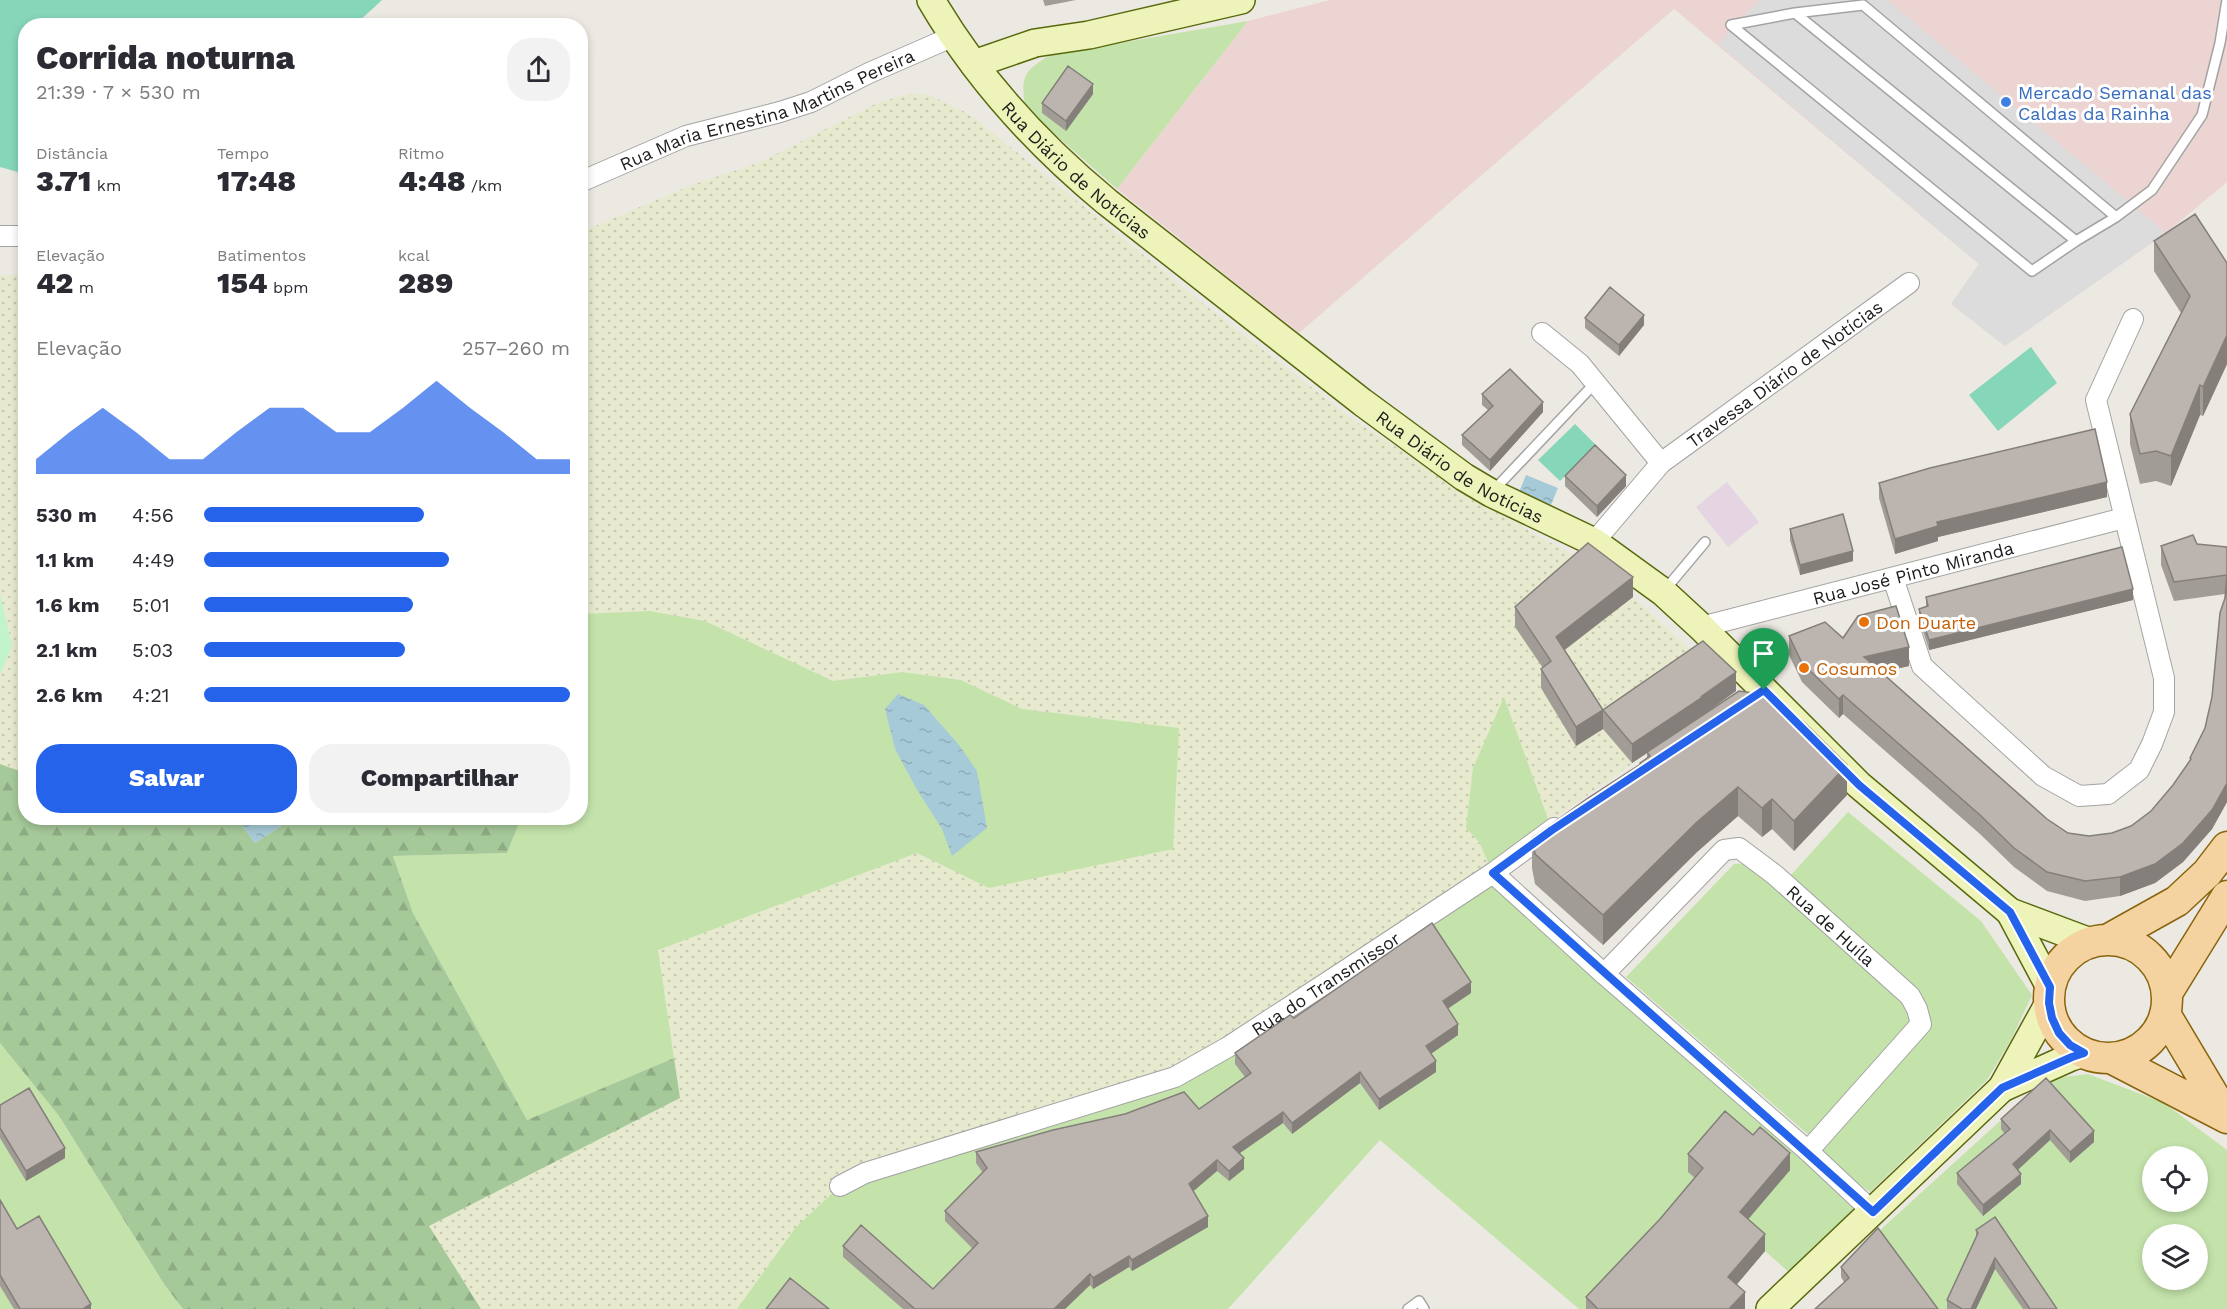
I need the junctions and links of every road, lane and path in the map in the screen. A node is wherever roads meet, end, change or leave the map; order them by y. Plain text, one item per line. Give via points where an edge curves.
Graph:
1 (931, 0) edge
2 (1241, 0) edge
3 (2227, 0) edge
4 (1795, 13) junction
5 (954, 36) junction
6 (974, 64) junction
7 (588, 179) edge
8 (2116, 217) junction
9 (0, 236) edge
10 (18, 236) edge
11 (2076, 241) junction
12 (1909, 284) dead end
13 (2133, 319) dead end
14 (1542, 333) dead end
15 (1596, 382) junction
16 (1661, 464) junction
17 (1491, 493) junction
18 (2124, 518) junction
19 (1594, 542) junction
20 (1705, 542) dead end
21 (1893, 578) junction
22 (1664, 592) junction
23 (1701, 627) junction
24 (1571, 817) edge
25 (2227, 847) edge
26 (1493, 873) junction
27 (2227, 896) edge
28 (2010, 912) junction
29 (2100, 941) junction
30 (1604, 974) junction
31 (2049, 995) junction
32 (2166, 1004) junction
33 (2098, 1056) junction
34 (2002, 1088) junction
35 (2227, 1118) edge
36 (1808, 1151) junction
37 (840, 1186) dead end
38 (1873, 1212) junction
39 (1774, 1308) edge
40 (1408, 1309) edge
41 (1424, 1309) edge

1 - 5 main road, Rua Diário de Notícias
2 - 6 main road via 1089,35 1035,43
3 - 8 lane via 2202,116 2152,190
4 - 8 lane via 1863,5
4 - 11 lane
4 - 11 lane via 1731,25 2032,271
5 - 6 main road, Rua Diário de Notícias
5 - 7 street, Rua Maria Ernestina Martins Pereira via 811,102 686,136
6 - 17 main road, Rua Diário de Notícias via 1037,139 1071,171 1362,402
8 - 11 lane
9 - 10 street
12 - 16 street, Travessa Diário de Notícias
13 - 18 street via 2096,400
14 - 15 street
15 - 16 street
15 - 17 lane
16 - 19 street, Travessa Diário de Notícias
17 - 19 main road, Rua Diário de Notícias
18 - 21 street, Rua José Pinto Miranda
18 - 21 street via 2164,678 2164,712 2139,770 2108,794 2079,796 2043,776 1922,666
19 - 22 main road, Rua Diário de Notícias
20 - 22 lane
21 - 23 street, Rua José Pinto Miranda
22 - 23 main road, Rua Diário de Notícias
23 - 28 main road, Rua Diário de Notícias via 1755,697
24 - 26 street, Rua do Transmissor
25 - 29 main road via 2177,901
26 - 30 street
26 - 37 street, Rua do Transmissor via 1228,1047 1175,1077 865,1173
27 - 32 main road
28 - 29 main road
28 - 31 main road
29 - 31 main road via 2076,949 2064,959 2055,972
29 - 32 main road via 2126,942 2142,950 2163,977
30 - 36 street
30 - 36 street, Rua de Huíla via 1724,850 1739,848 1775,875 1910,996 1921,1024
31 - 33 main road via 2059,1033 2070,1045
31 - 34 main road
32 - 33 main road via 2160,1028 2140,1049 2126,1056
32 - 35 main road
33 - 34 main road via 2072,1057
33 - 35 main road
34 - 38 main road
36 - 38 street
38 - 39 main road
40 - 41 lane via 1419,1301

